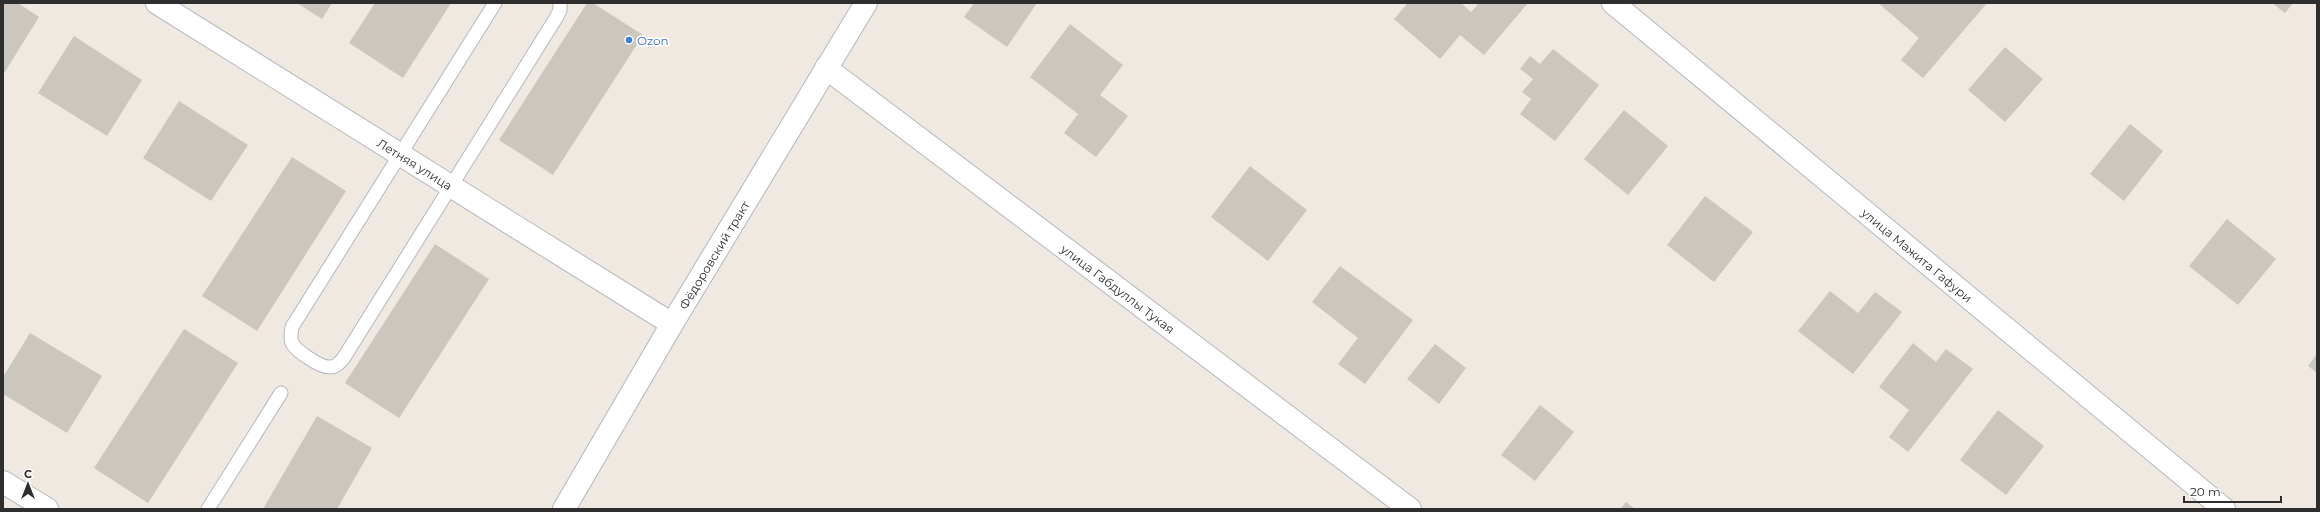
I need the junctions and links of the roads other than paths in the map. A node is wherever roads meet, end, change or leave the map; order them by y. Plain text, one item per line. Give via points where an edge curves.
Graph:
1 (157, 3) edge
2 (495, 3) edge
3 (560, 3) edge
4 (866, 3) edge
5 (1613, 3) edge
6 (826, 68) junction
7 (400, 154) junction
8 (451, 186) junction
9 (672, 324) junction
10 (281, 393) dead end
11 (3, 482) edge
12 (2222, 508) edge
13 (47, 509) edge
14 (208, 509) edge
15 (564, 509) edge
16 (1410, 509) edge

1 - 7 street, Летняя улица
2 - 7 lane
3 - 8 lane via 556,18
4 - 6 street, Фёдоровский тракт
5 - 12 street, улица Мажита Гафури
6 - 9 street, Фёдоровский тракт
6 - 16 street, улица Габдуллы Тукая
7 - 8 street, Летняя улица
7 - 8 lane via 292,327 292,343 298,351 329,368 343,359
8 - 9 street, Летняя улица
9 - 15 street, Фёдоровский тракт
10 - 14 lane
11 - 13 street

